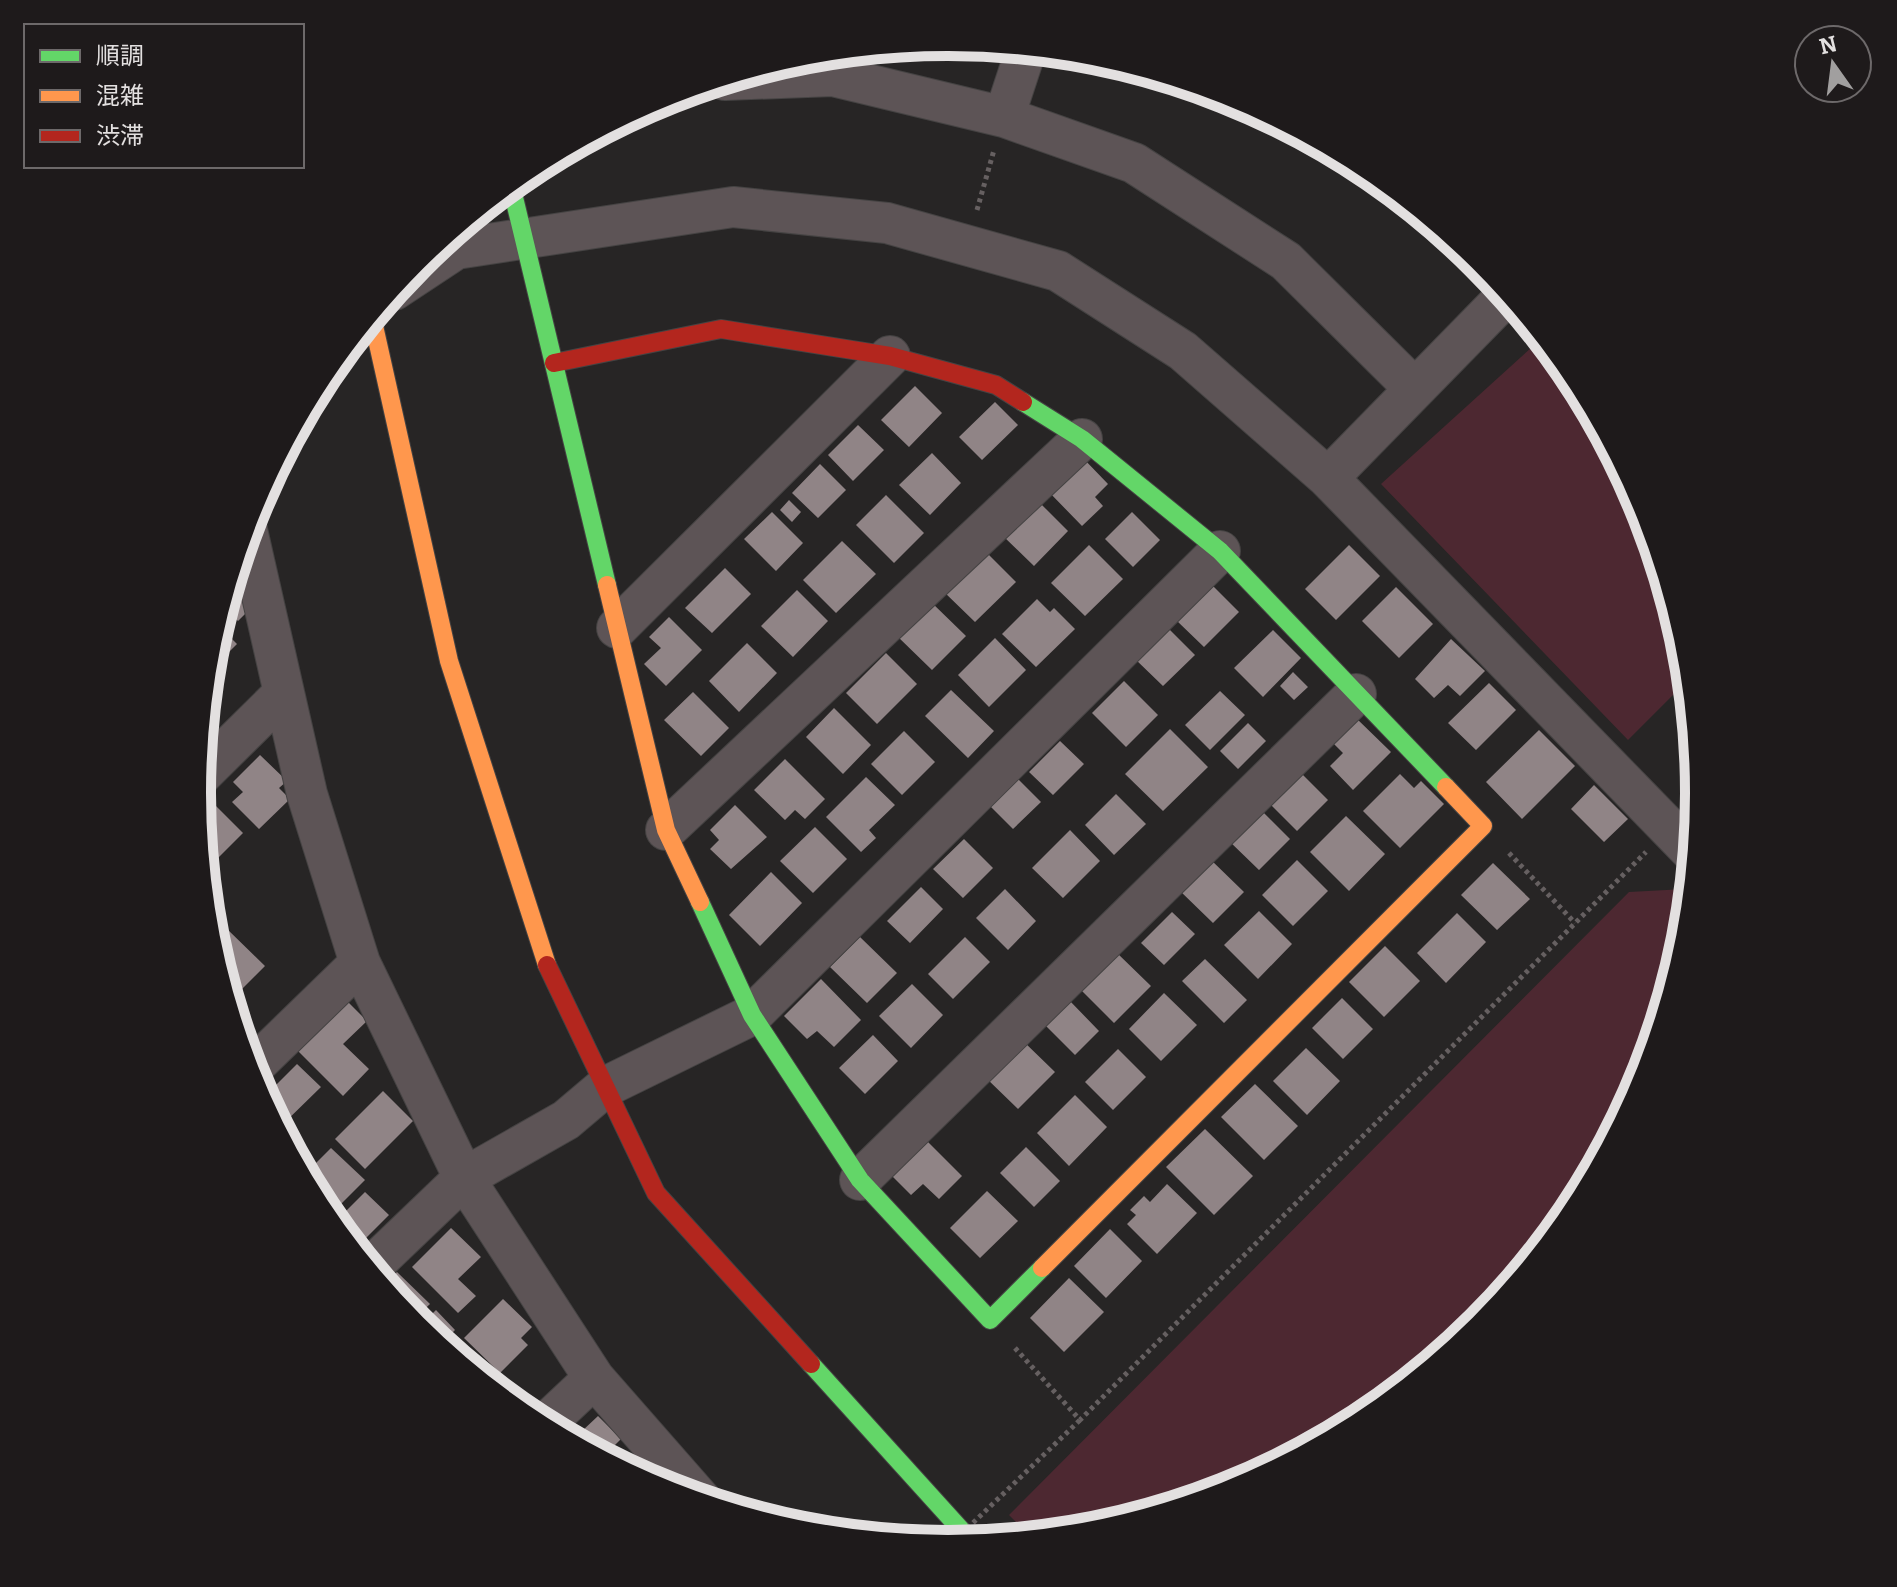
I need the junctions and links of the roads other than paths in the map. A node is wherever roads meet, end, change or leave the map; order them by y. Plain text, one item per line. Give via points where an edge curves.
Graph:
1 (1023, 60) edge
2 (769, 78) edge
3 (1004, 117) junction
4 (514, 198) edge
5 (523, 237) junction
6 (441, 259) edge
7 (1499, 303) edge
8 (375, 330) edge
9 (890, 356) junction
10 (554, 363) junction
11 (1415, 389) junction
12 (1082, 439) junction
13 (1328, 478) junction
14 (252, 551) edge
15 (1220, 551) junction
16 (617, 628) junction
17 (284, 693) junction
18 (1356, 694) junction
19 (212, 764) edge
20 (666, 830) junction
21 (1681, 841) edge
22 (360, 963) junction
23 (752, 1015) junction
24 (261, 1060) edge
25 (605, 1087) junction
26 (464, 1178) junction
27 (860, 1180) junction
28 (378, 1260) edge
29 (594, 1378) junction
30 (554, 1416) edge
31 (686, 1482) edge
32 (962, 1530) edge

1 - 3 street
2 - 3 street via 833,76
3 - 11 street via 1134,163 1286,261
4 - 5 street
5 - 6 street via 456,249
5 - 10 street
5 - 13 street via 733,207 887,223 1058,271 1183,351
7 - 11 street
8 - 25 street via 449,661 538,946
9 - 10 street via 721,329
9 - 12 street via 996,385
9 - 16 street
10 - 16 street
11 - 13 street
12 - 15 street
12 - 20 street
13 - 21 street
14 - 17 street
15 - 18 street
15 - 23 street
16 - 20 street
17 - 19 street
17 - 22 street via 307,794
18 - 27 street
18 - 27 street via 1483,826 990,1320
20 - 23 street
22 - 24 street
22 - 26 street
23 - 25 street
23 - 27 street
25 - 26 street via 566,1120
25 - 32 street via 656,1193
26 - 28 street
26 - 29 street
29 - 30 street
29 - 31 street

